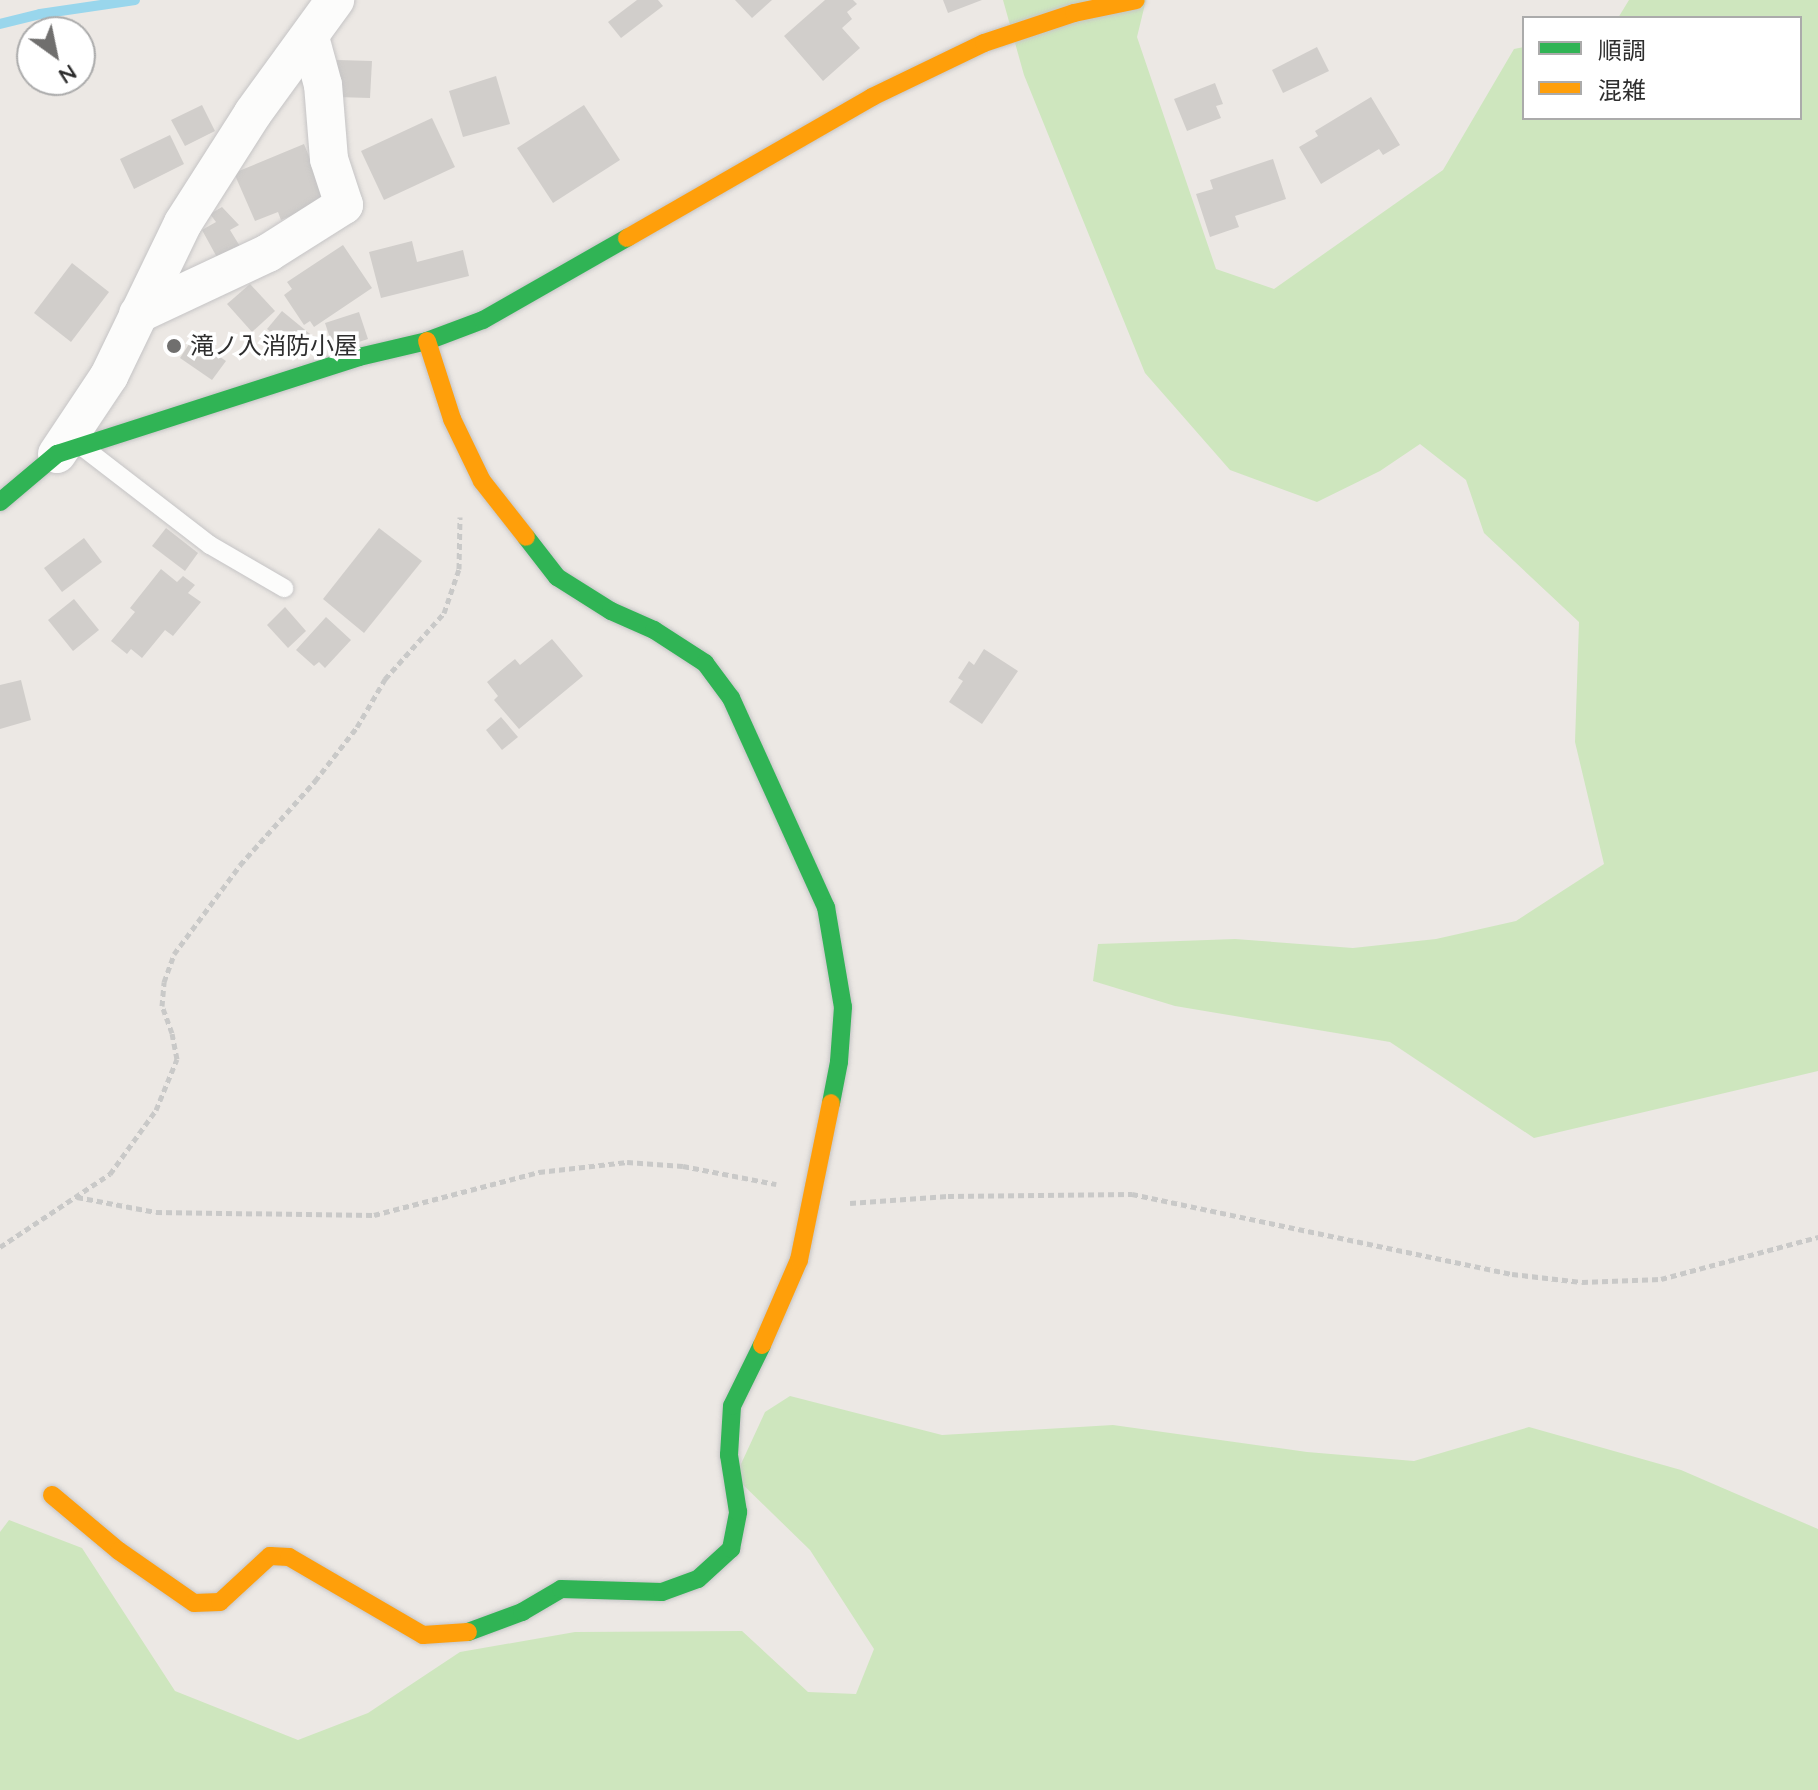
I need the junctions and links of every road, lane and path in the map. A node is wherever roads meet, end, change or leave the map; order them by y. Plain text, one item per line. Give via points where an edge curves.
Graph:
1 (335, 0) edge
2 (1136, 0) edge
3 (310, 37) junction
4 (138, 314) junction
5 (427, 341) junction
6 (70, 450) junction
7 (0, 502) edge
8 (460, 512) dead end
9 (284, 588) dead end
10 (77, 1197) junction
11 (811, 1200) junction
12 (1818, 1237) edge
13 (0, 1247) edge
14 (52, 1495) dead end

1 - 3 street
2 - 5 street via 1074,13 984,43 886,90 483,320
3 - 4 street via 253,113 183,223
3 - 4 street via 323,85 329,159 344,205 268,253
4 - 6 street
5 - 6 street via 359,357
5 - 11 street via 452,419 482,481 557,577 705,663 731,698 826,907 843,1007 839,1062
6 - 7 street
6 - 9 lane
8 - 10 path via 459,569 444,613 385,679 357,727 240,865 174,954 162,1006 177,1059 156,1110 110,1174
10 - 11 path via 156,1212 374,1215 539,1172 627,1162 683,1166 786,1186
10 - 13 path
11 - 12 path via 1132,1194 1512,1274 1582,1282 1661,1279
11 - 14 street via 799,1260 732,1406 729,1455 738,1512 731,1549 698,1579 662,1592 561,1589 474,1631 423,1635 289,1557 270,1556 220,1602 194,1603 119,1551

